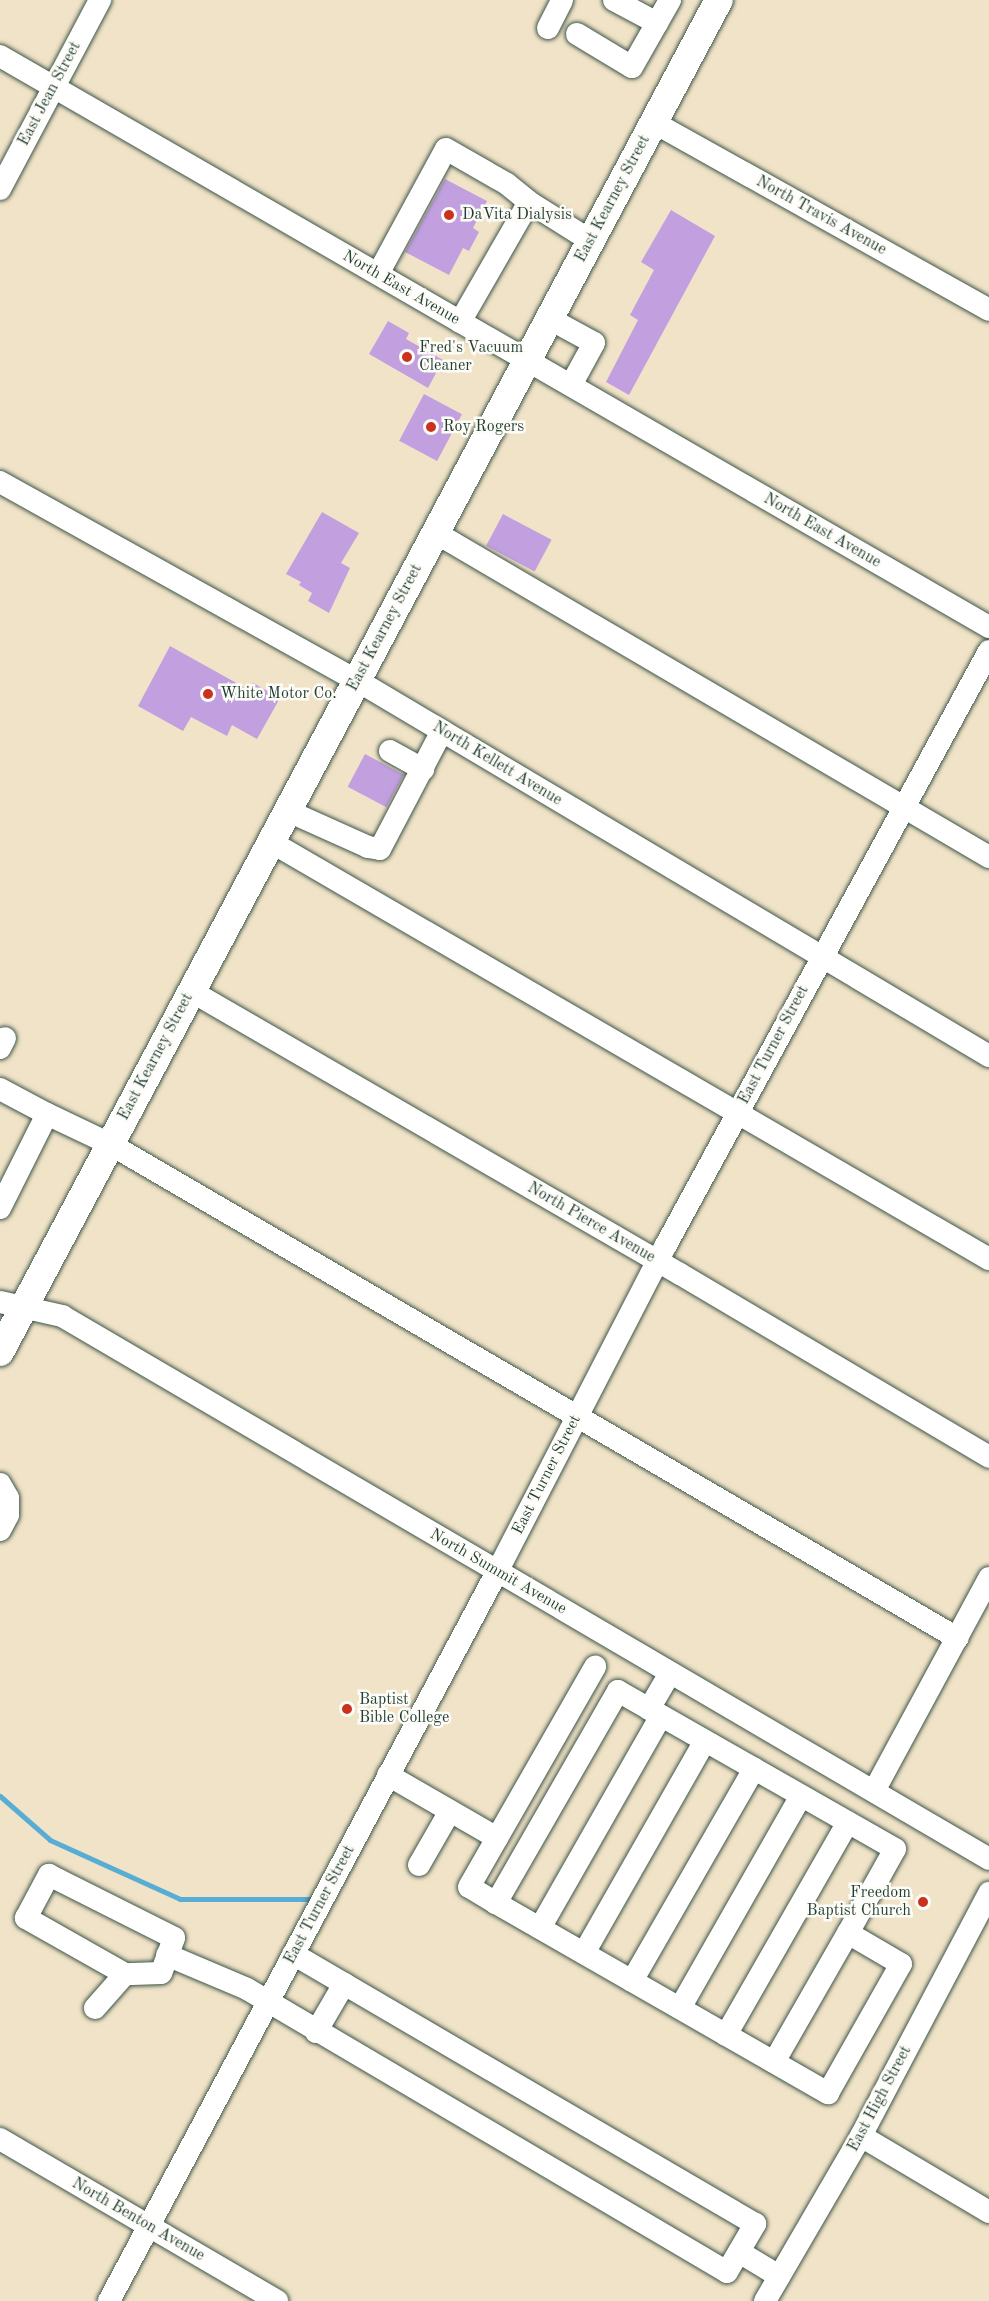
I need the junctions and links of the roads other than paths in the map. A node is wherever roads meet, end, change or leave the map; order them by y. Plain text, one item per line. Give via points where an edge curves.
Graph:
1 (100, 0) edge
2 (562, 0) edge
3 (614, 0) edge
4 (670, 0) edge
5 (717, 1) edge
6 (657, 23) junction
7 (548, 28) dead end
8 (577, 34) dead end
9 (0, 56) edge
10 (54, 87) junction
11 (653, 122) junction
12 (0, 189) edge
13 (529, 202) junction
14 (591, 241) junction
15 (378, 274) junction
16 (989, 310) edge
17 (550, 319) junction
18 (460, 322) junction
19 (527, 361) junction
20 (571, 386) junction
21 (0, 482) edge
22 (436, 533) junction
23 (989, 627) edge
24 (989, 651) edge
25 (358, 681) junction
26 (442, 731) junction
27 (390, 751) dead end
28 (423, 769) junction
29 (904, 806) junction
30 (288, 811) junction
31 (271, 842) junction
32 (989, 856) edge
33 (820, 958) junction
34 (191, 991) junction
35 (989, 1056) edge
36 (0, 1089) edge
37 (48, 1113) junction
38 (737, 1114) junction
39 (110, 1144) junction
40 (0, 1208) edge
41 (989, 1259) edge
42 (658, 1261) junction
43 (13, 1304) edge
44 (0, 1352) edge
45 (577, 1418) junction
46 (989, 1457) edge
47 (0, 1484) edge
48 (0, 1530) edge
49 (497, 1572) junction
50 (989, 1578) edge
51 (957, 1638) junction
52 (595, 1667) dead end
53 (670, 1673) junction
54 (655, 1712) junction
55 (705, 1741) junction
56 (754, 1769) junction
57 (388, 1775) junction
58 (874, 1791) junction
59 (801, 1796) junction
60 (450, 1810) junction
61 (848, 1822) junction
62 (497, 1838) junction
63 (989, 1859) edge
64 (418, 1865) dead end
65 (989, 1893) edge
66 (496, 1903) junction
67 (540, 1928) junction
68 (848, 1933) junction
69 (584, 1953) junction
70 (293, 1954) junction
71 (167, 1955) junction
72 (125, 1974) junction
73 (632, 1981) junction
74 (344, 1984) junction
75 (267, 2003) junction
76 (94, 2008) dead end
77 (680, 2008) junction
78 (316, 2032) junction
79 (726, 2035) junction
80 (774, 2062) junction
81 (861, 2136) junction
82 (0, 2139) edge
83 (989, 2212) edge
84 (148, 2226) junction
85 (739, 2252) junction
86 (779, 2276) junction
87 (109, 2301) edge
88 (277, 2301) edge
89 (765, 2301) edge

1 - 10 street, East Jean Street
2 - 7 street
3 - 6 street
4 - 6 street
5 - 11 main road, East Kearney Street
6 - 8 street via 632,67
9 - 10 street, North East Avenue
10 - 12 street, East Jean Street
10 - 15 street, North East Avenue
11 - 14 main road, East Kearney Street
11 - 16 street, North Travis Avenue
13 - 14 street
13 - 15 street via 507,184 446,149
13 - 18 street
14 - 17 main road, East Kearney Street
15 - 18 street, North East Avenue
17 - 19 main road, East Kearney Street
17 - 20 street via 594,343
18 - 19 street, North East Avenue
19 - 20 street, North East Avenue
19 - 22 main road, East Kearney Street
20 - 23 street, North East Avenue
21 - 25 street, North Kellett Avenue
22 - 25 main road, East Kearney Street
22 - 29 street
24 - 29 street, East Turner Street
25 - 26 street, North Kellett Avenue
25 - 30 main road, East Kearney Street
26 - 28 street
26 - 33 street, North Kellett Avenue
27 - 28 street
28 - 30 street via 380,849 368,848
29 - 32 street
29 - 33 street, East Turner Street
30 - 31 main road, East Kearney Street
31 - 34 main road, East Kearney Street
31 - 38 street
33 - 35 street, North Kellett Avenue
33 - 38 street, East Turner Street
34 - 39 main road, East Kearney Street
34 - 42 street, North Pierce Avenue
36 - 37 street
37 - 39 street
37 - 40 street
38 - 41 street
38 - 42 street, East Turner Street
39 - 43 main road, East Kearney Street
39 - 45 street
42 - 45 street, East Turner Street
42 - 46 street, North Pierce Avenue
43 - 44 main road, East Kearney Street
43 - 49 street, North Summit Avenue via 62,1316
45 - 49 street, East Turner Street
45 - 51 street
47 - 48 street via 8,1498 8,1515
49 - 53 street, North Summit Avenue
49 - 57 street, East Turner Street
50 - 51 street
51 - 58 street
52 - 62 street
53 - 54 street
53 - 58 street, North Summit Avenue
54 - 55 street
54 - 66 street via 618,1691
54 - 67 street
55 - 56 street
55 - 69 street
56 - 59 street
56 - 73 street
57 - 60 street
57 - 70 street, East Turner Street
58 - 63 street, North Summit Avenue
59 - 61 street
59 - 77 street
60 - 62 street
60 - 64 street
61 - 68 street via 895,1850
61 - 79 street
62 - 66 street via 469,1887
65 - 81 street, East High Street
66 - 67 street
67 - 69 street
68 - 80 street
68 - 80 street via 902,1964 828,2093
69 - 73 street
70 - 74 street
70 - 75 street, East Turner Street
71 - 72 street via 161,1973
71 - 72 street via 174,1938 49,1875 26,1918
71 - 75 street via 248,1989
72 - 76 street
73 - 77 street
74 - 78 street
74 - 85 street via 755,2224
75 - 78 street
75 - 84 street, East Turner Street
77 - 79 street
78 - 85 street via 727,2272
79 - 80 street
81 - 83 street
81 - 86 street, East High Street
82 - 84 street, North Benton Avenue
84 - 87 street, East Turner Street
84 - 88 street, North Benton Avenue
85 - 86 street
86 - 89 street, East High Street

